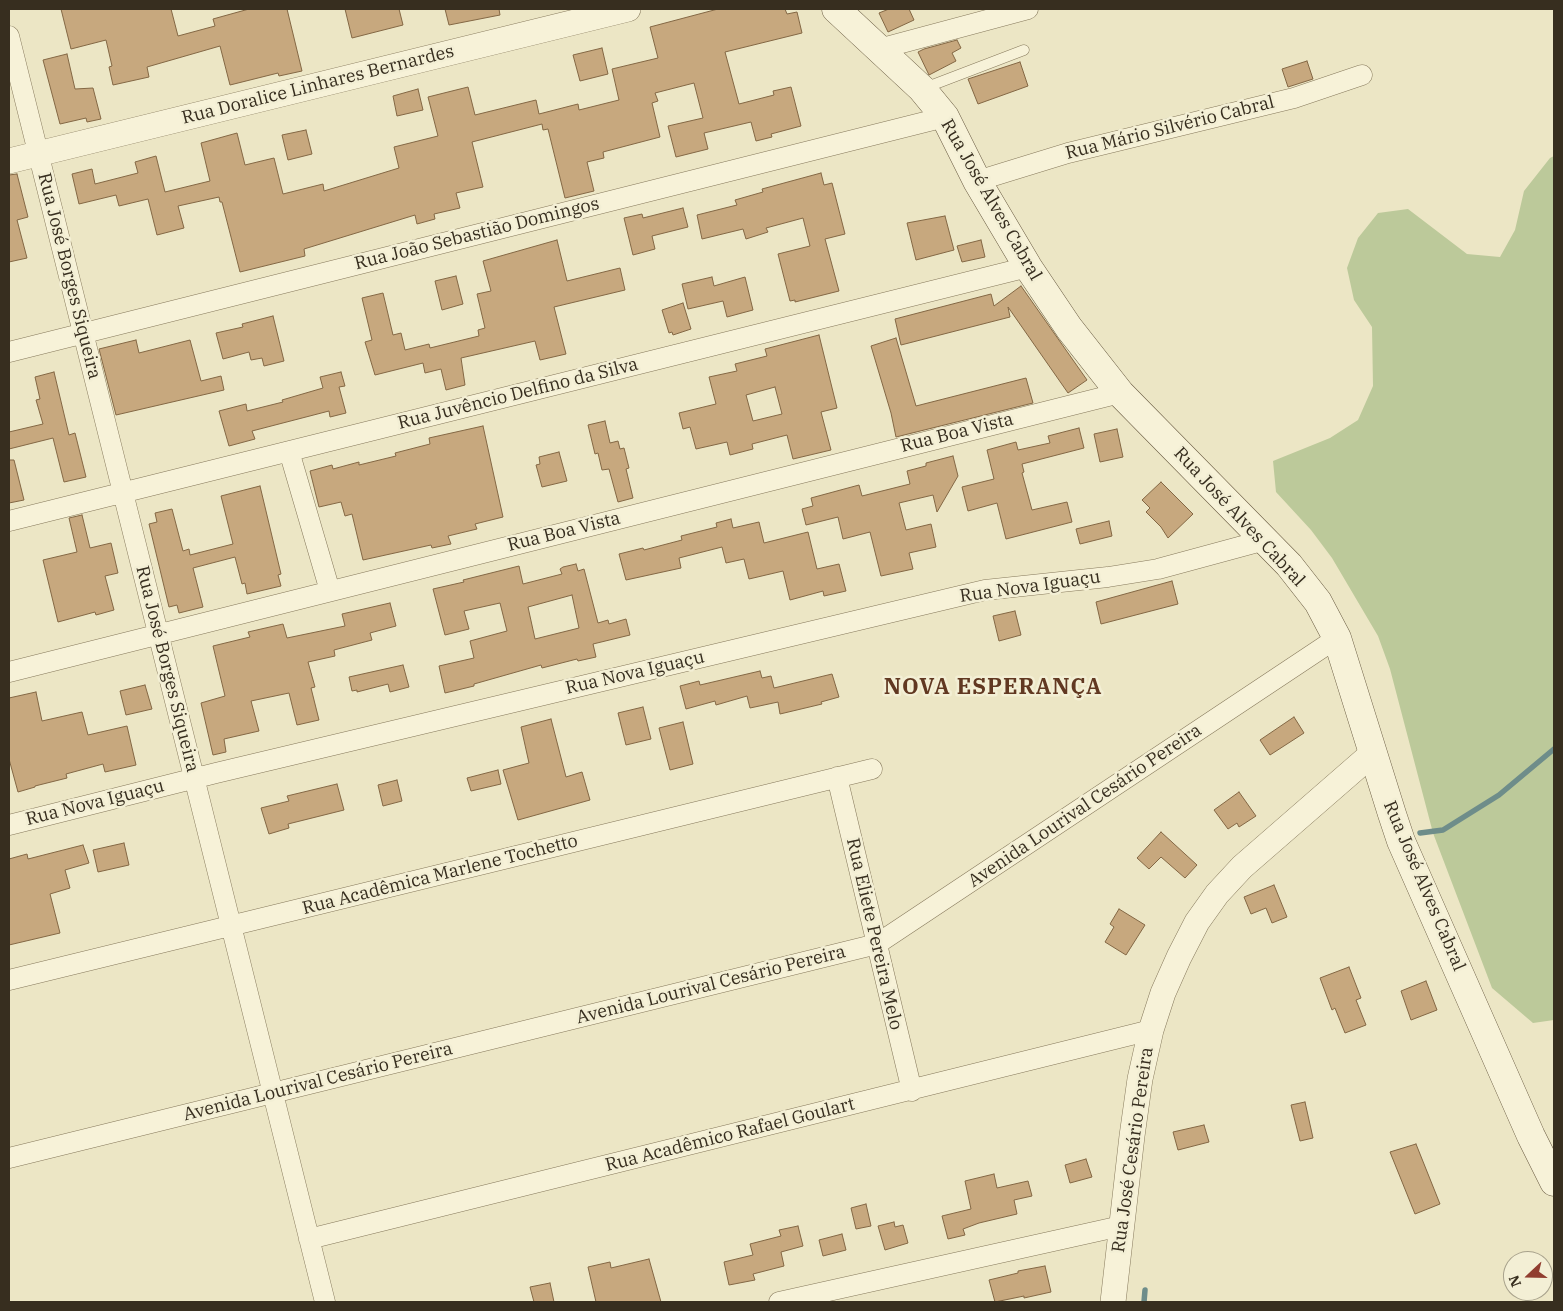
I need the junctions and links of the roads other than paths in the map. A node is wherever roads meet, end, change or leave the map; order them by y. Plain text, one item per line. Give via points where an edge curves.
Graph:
1 (628, 9) edge
2 (836, 9) edge
3 (1028, 9) edge
4 (9, 36) edge
5 (879, 49) junction
6 (1024, 50) dead end
7 (1362, 75) dead end
8 (922, 89) junction
9 (945, 117) junction
10 (38, 154) junction
11 (9, 161) edge
12 (977, 181) junction
13 (1028, 267) junction
14 (83, 334) junction
15 (9, 352) edge
16 (1120, 393) junction
17 (289, 451) junction
18 (123, 493) junction
19 (9, 521) edge
20 (1265, 540) junction
21 (330, 591) junction
22 (158, 634) junction
23 (1338, 638) junction
24 (9, 672) edge
25 (1373, 753) junction
26 (872, 769) dead end
27 (837, 777) junction
28 (194, 778) junction
29 (9, 825) edge
30 (231, 926) junction
31 (877, 944) junction
32 (9, 980) edge
33 (1151, 1030) junction
34 (912, 1091) junction
35 (273, 1093) junction
36 (9, 1158) edge
37 (1554, 1182) edge
38 (1122, 1226) junction
39 (309, 1239) junction
40 (325, 1302) edge
41 (779, 1302) edge
42 (1112, 1302) edge

1 - 10 street, Rua Doralice Linhares Bernardes
2 - 5 main road, Rua José Alves Cabral
3 - 5 street
4 - 10 street, Rua José Borges Siqueira
5 - 8 main road, Rua José Alves Cabral
6 - 8 lane
7 - 12 street, Rua Mário Silvério Cabral via 1294,98 1068,153
8 - 9 main road, Rua José Alves Cabral
9 - 12 main road, Rua José Alves Cabral
9 - 14 street, Rua João Sebastião Domingos
10 - 11 street, Rua Doralice Linhares Bernardes
10 - 14 street, Rua José Borges Siqueira
12 - 13 main road, Rua José Alves Cabral
13 - 16 main road, Rua José Alves Cabral via 1069,328
13 - 17 street, Rua Juvêncio Delfino da Silva
14 - 15 street, Rua João Sebastião Domingos
14 - 18 street, Rua José Borges Siqueira
16 - 20 main road, Rua José Alves Cabral
16 - 21 street, Rua Boa Vista
17 - 18 street, Rua Juvêncio Delfino da Silva
17 - 21 street
18 - 19 street, Rua Juvêncio Delfino da Silva
18 - 22 street, Rua José Borges Siqueira
20 - 23 main road, Rua José Alves Cabral via 1318,602
20 - 28 street, Rua Nova Iguaçu via 1158,569 985,590
21 - 22 street, Rua Boa Vista
22 - 24 street, Rua Boa Vista
22 - 28 street, Rua José Borges Siqueira
23 - 25 main road, Rua José Alves Cabral
23 - 31 street, Avenida Lourival Cesário Pereira
25 - 33 street, Rua José Cesário Pereira via 1242,867 1217,894 1197,922 1179,957
25 - 37 main road, Rua José Alves Cabral via 1401,840
26 - 27 street, Rua Acadêmica Marlene Tochetto
27 - 30 street, Rua Acadêmica Marlene Tochetto
27 - 31 street, Rua Eliete Pereira Melo
28 - 29 street, Rua Nova Iguaçu
28 - 30 street, Rua José Borges Siqueira
30 - 32 street, Rua Acadêmica Marlene Tochetto
30 - 35 street, Rua José Borges Siqueira
31 - 34 street, Rua Eliete Pereira Melo
31 - 35 street, Avenida Lourival Cesário Pereira
33 - 34 street, Rua Acadêmico Rafael Goulart
33 - 38 street, Rua José Cesário Pereira via 1139,1089
34 - 39 street, Rua Acadêmico Rafael Goulart
35 - 36 street, Avenida Lourival Cesário Pereira
35 - 39 street, Rua José Borges Siqueira
38 - 41 street
38 - 42 street, Rua José Cesário Pereira
39 - 40 street, Rua José Borges Siqueira

